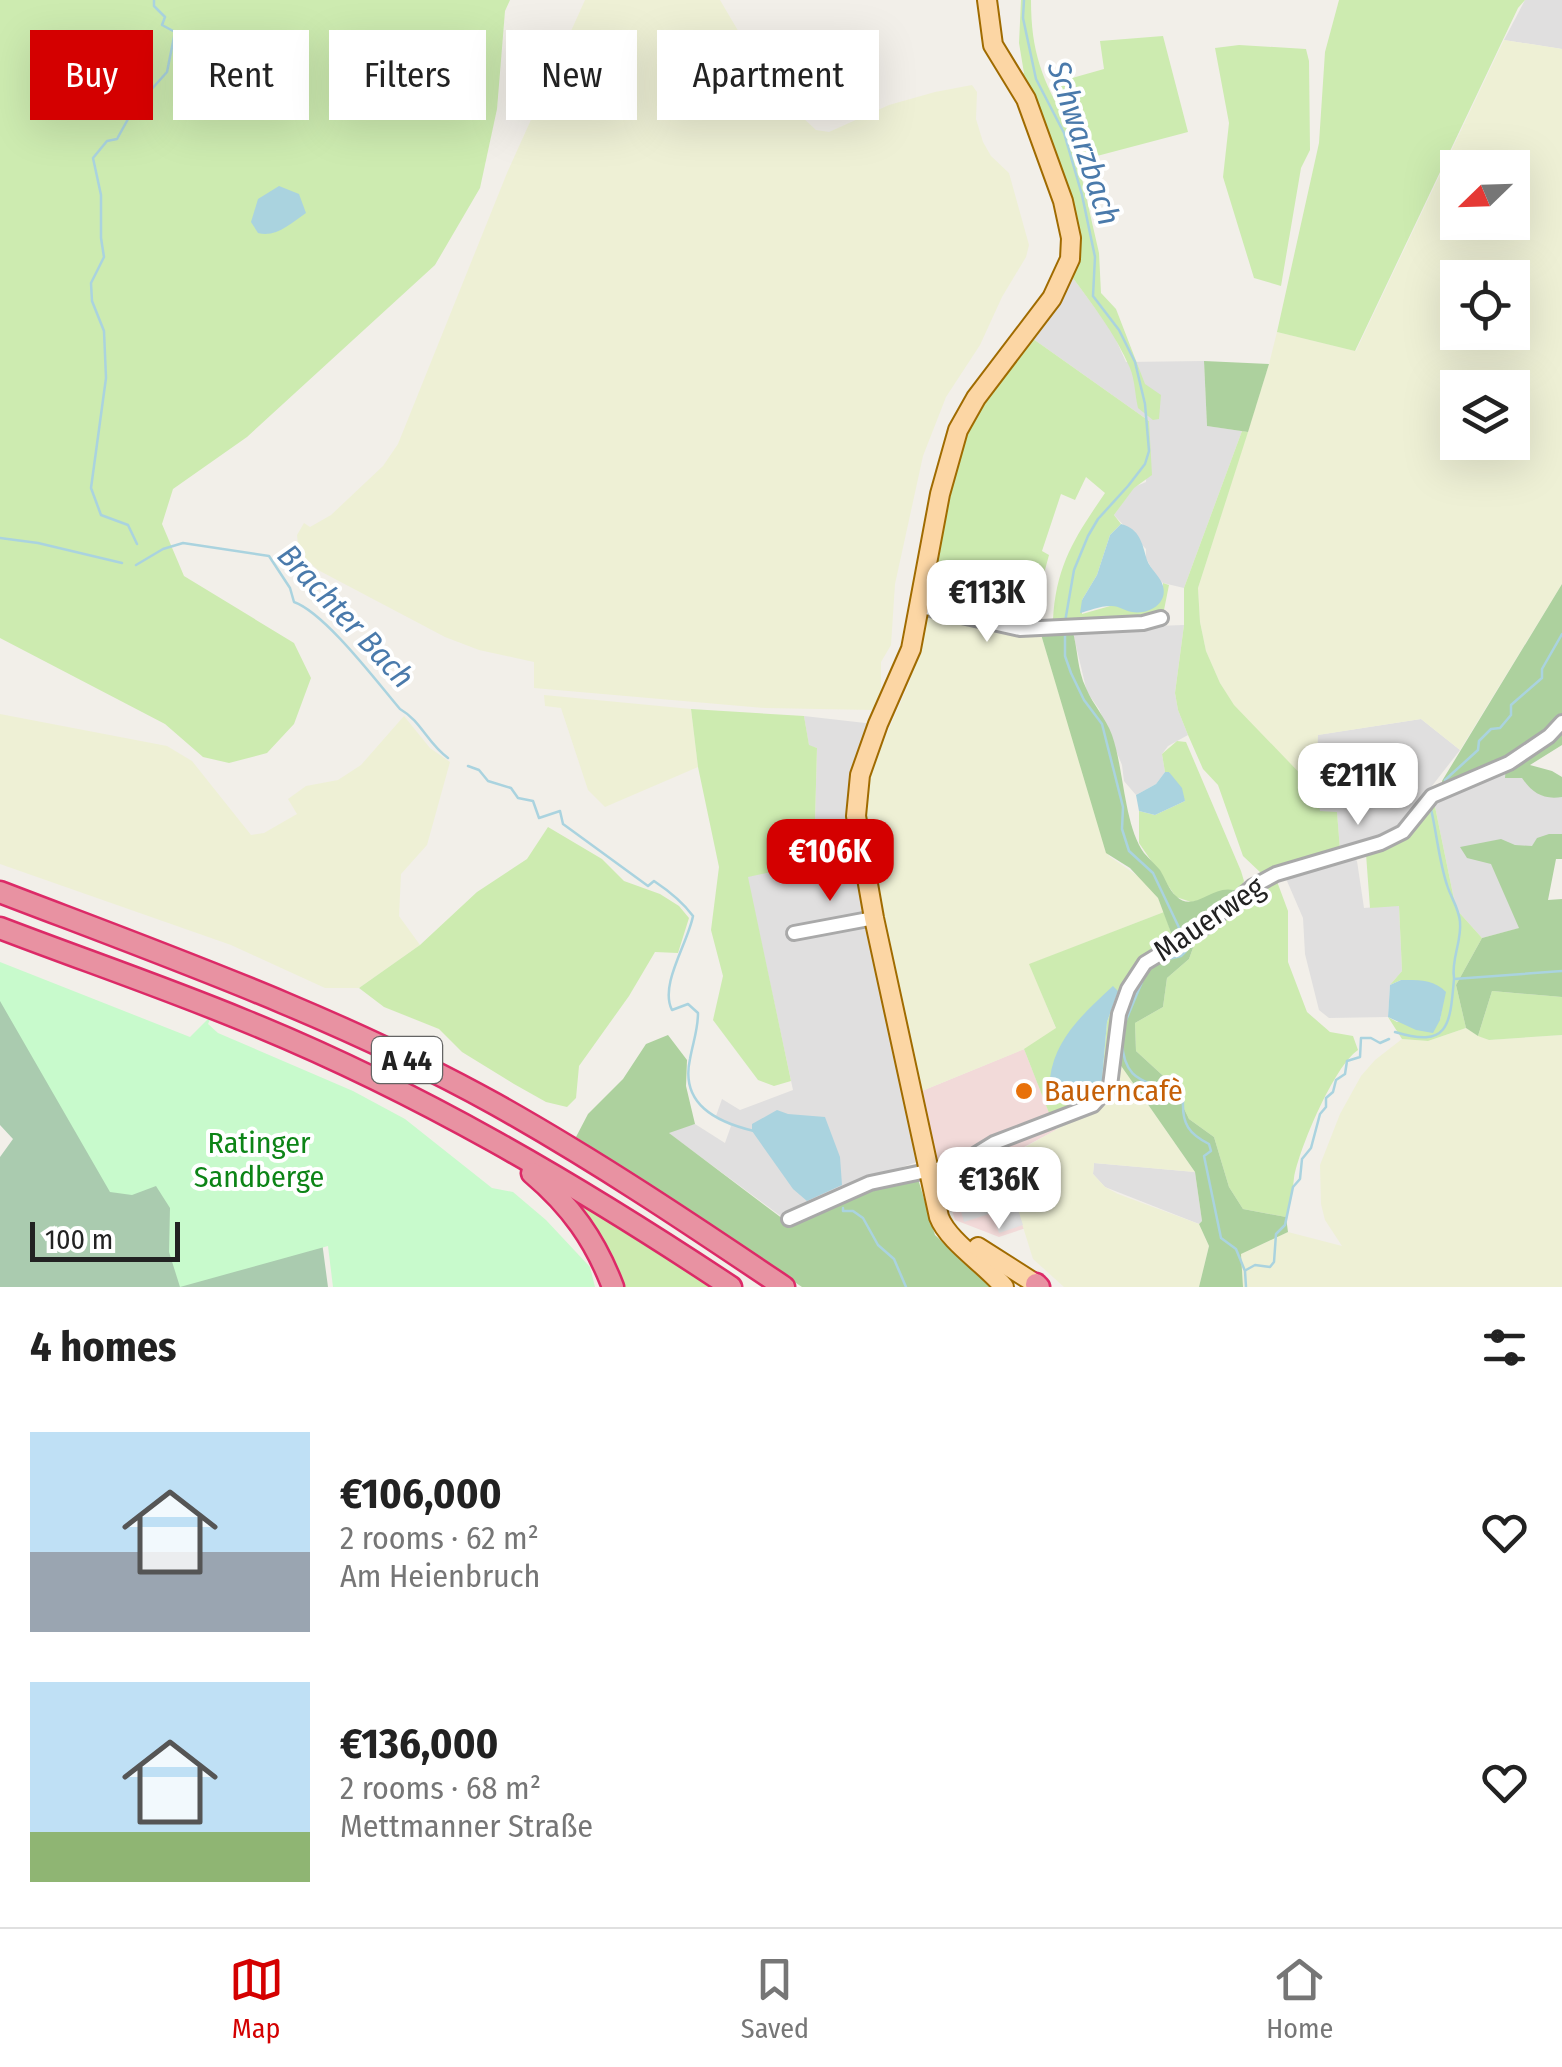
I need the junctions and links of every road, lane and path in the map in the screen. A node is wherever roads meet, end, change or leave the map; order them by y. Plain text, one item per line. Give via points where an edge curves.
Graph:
1 (987, 0) edge
2 (921, 607) junction
3 (1161, 618) dead end
4 (1562, 722) edge
5 (0, 892) edge
6 (874, 918) junction
7 (0, 928) edge
8 (794, 932) dead end
9 (489, 1137) junction
10 (929, 1172) junction
11 (936, 1204) junction
12 (788, 1219) dead end
13 (976, 1256) junction
14 (1031, 1286) edge
15 (613, 1287) edge
16 (731, 1287) edge
17 (784, 1287) edge
18 (1004, 1287) edge

1 - 2 main road via 993,45 1026,99 1063,201 1071,252 1052,298 958,430
2 - 3 street via 1000,626 1064,628
2 - 6 main road via 858,789 858,830
4 - 10 street, Mauerweg via 1508,762 1432,796 1402,832 1276,874 1145,962 1128,989 1115,1028 1113,1076 1098,1101
5 - 17 highway, A 44 via 215,974 492,1103 637,1188
6 - 8 street
6 - 10 main road
7 - 9 highway, A 44 via 243,1020
9 - 15 highway via 576,1215
9 - 16 highway, A 44
10 - 11 main road
10 - 12 street, Mauerweg via 870,1183
11 - 13 main road via 943,1229
11 - 14 main road via 956,1232
13 - 14 main road
13 - 18 main road

